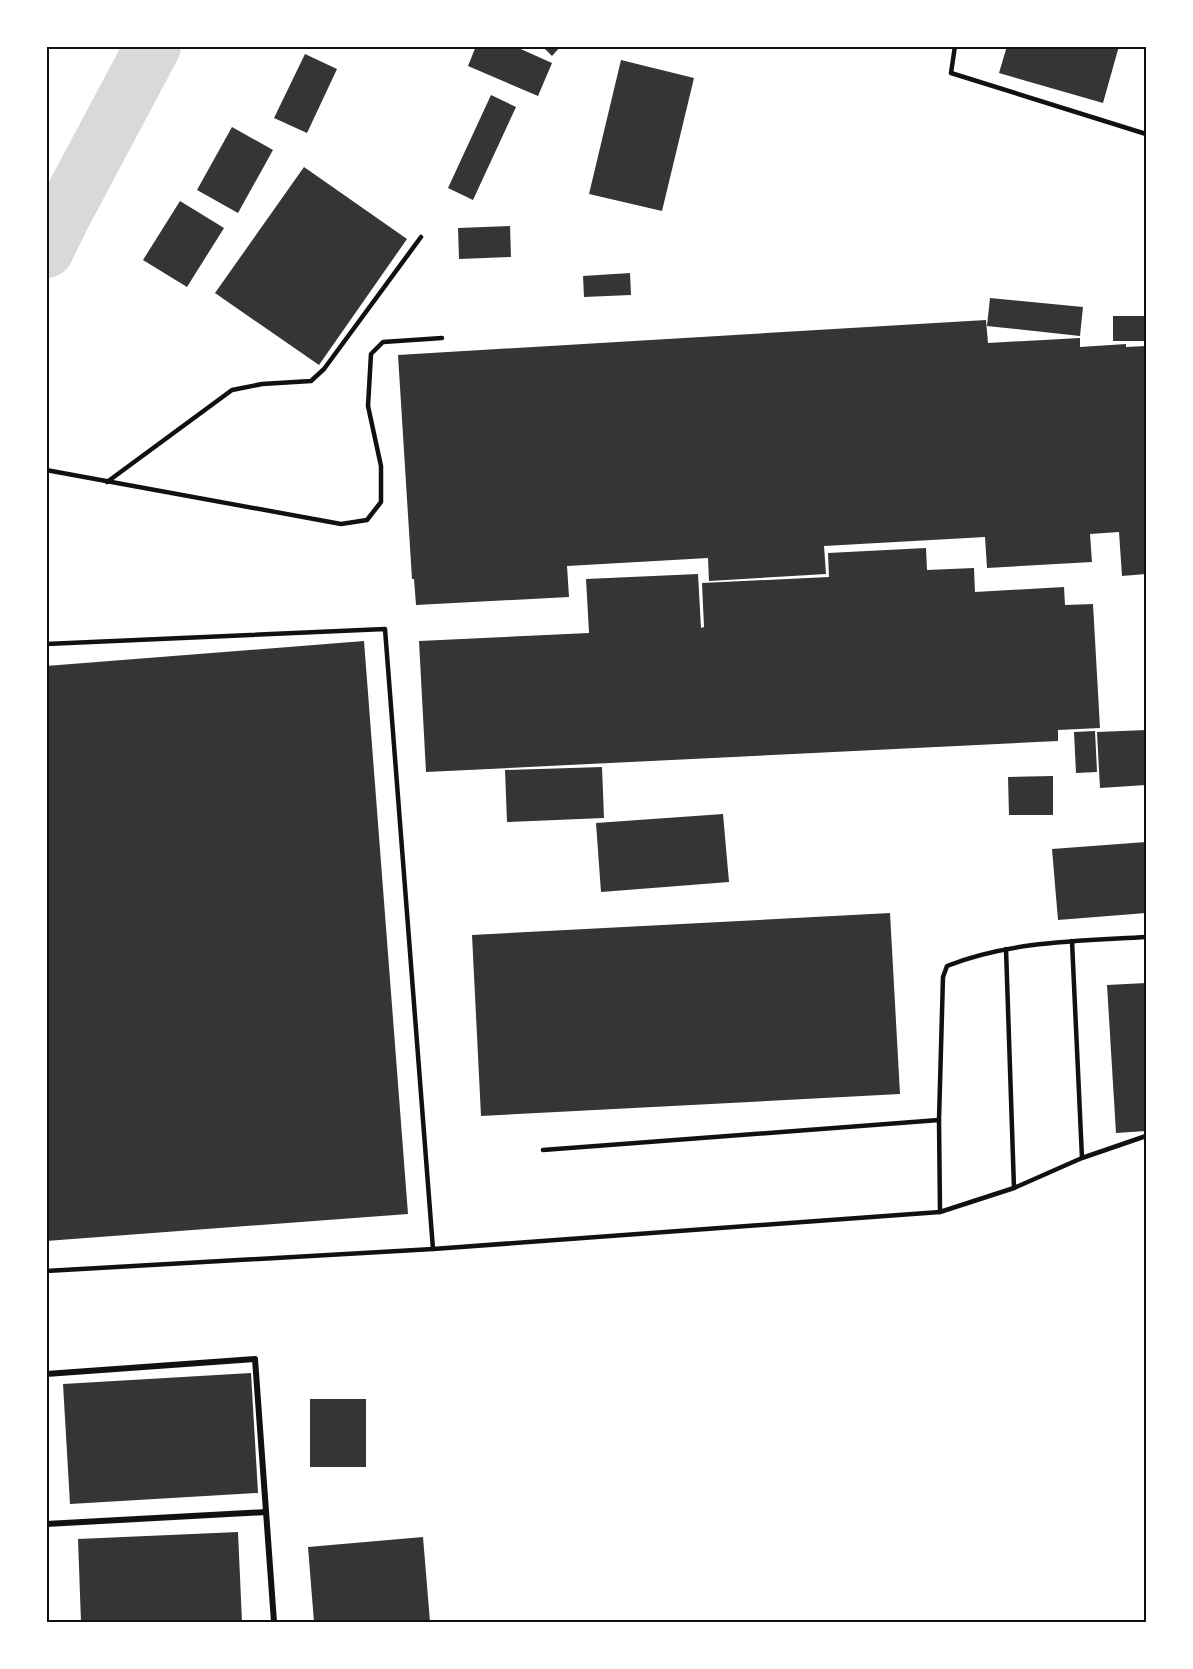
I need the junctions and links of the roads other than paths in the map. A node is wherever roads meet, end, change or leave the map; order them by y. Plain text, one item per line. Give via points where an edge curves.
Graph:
1 (955, 46) edge
2 (1146, 134) edge
3 (421, 237) dead end
4 (442, 338) dead end
5 (46, 470) edge
6 (107, 482) junction
7 (46, 644) edge
8 (1146, 937) edge
9 (1072, 941) junction
10 (1006, 949) junction
11 (939, 1120) junction
12 (1146, 1136) edge
13 (543, 1150) dead end
14 (1082, 1158) junction
15 (1014, 1188) junction
16 (940, 1212) junction
17 (433, 1249) junction
18 (46, 1271) edge
19 (46, 1374) edge
20 (266, 1512) junction
21 (46, 1524) edge
22 (274, 1623) edge

1 - 2 lane via 951,73
3 - 6 lane via 324,369 311,381 232,390
4 - 6 lane via 383,342 371,354 368,406 381,466 381,502 367,520 341,524
5 - 6 lane
7 - 17 lane via 385,629
8 - 9 lane
9 - 10 lane
9 - 14 lane
10 - 11 lane via 947,966
10 - 15 lane
11 - 13 lane
11 - 16 lane
12 - 14 lane
14 - 15 lane
15 - 16 lane
16 - 17 lane
17 - 18 lane
19 - 20 street via 255,1359
20 - 21 street
20 - 22 street

